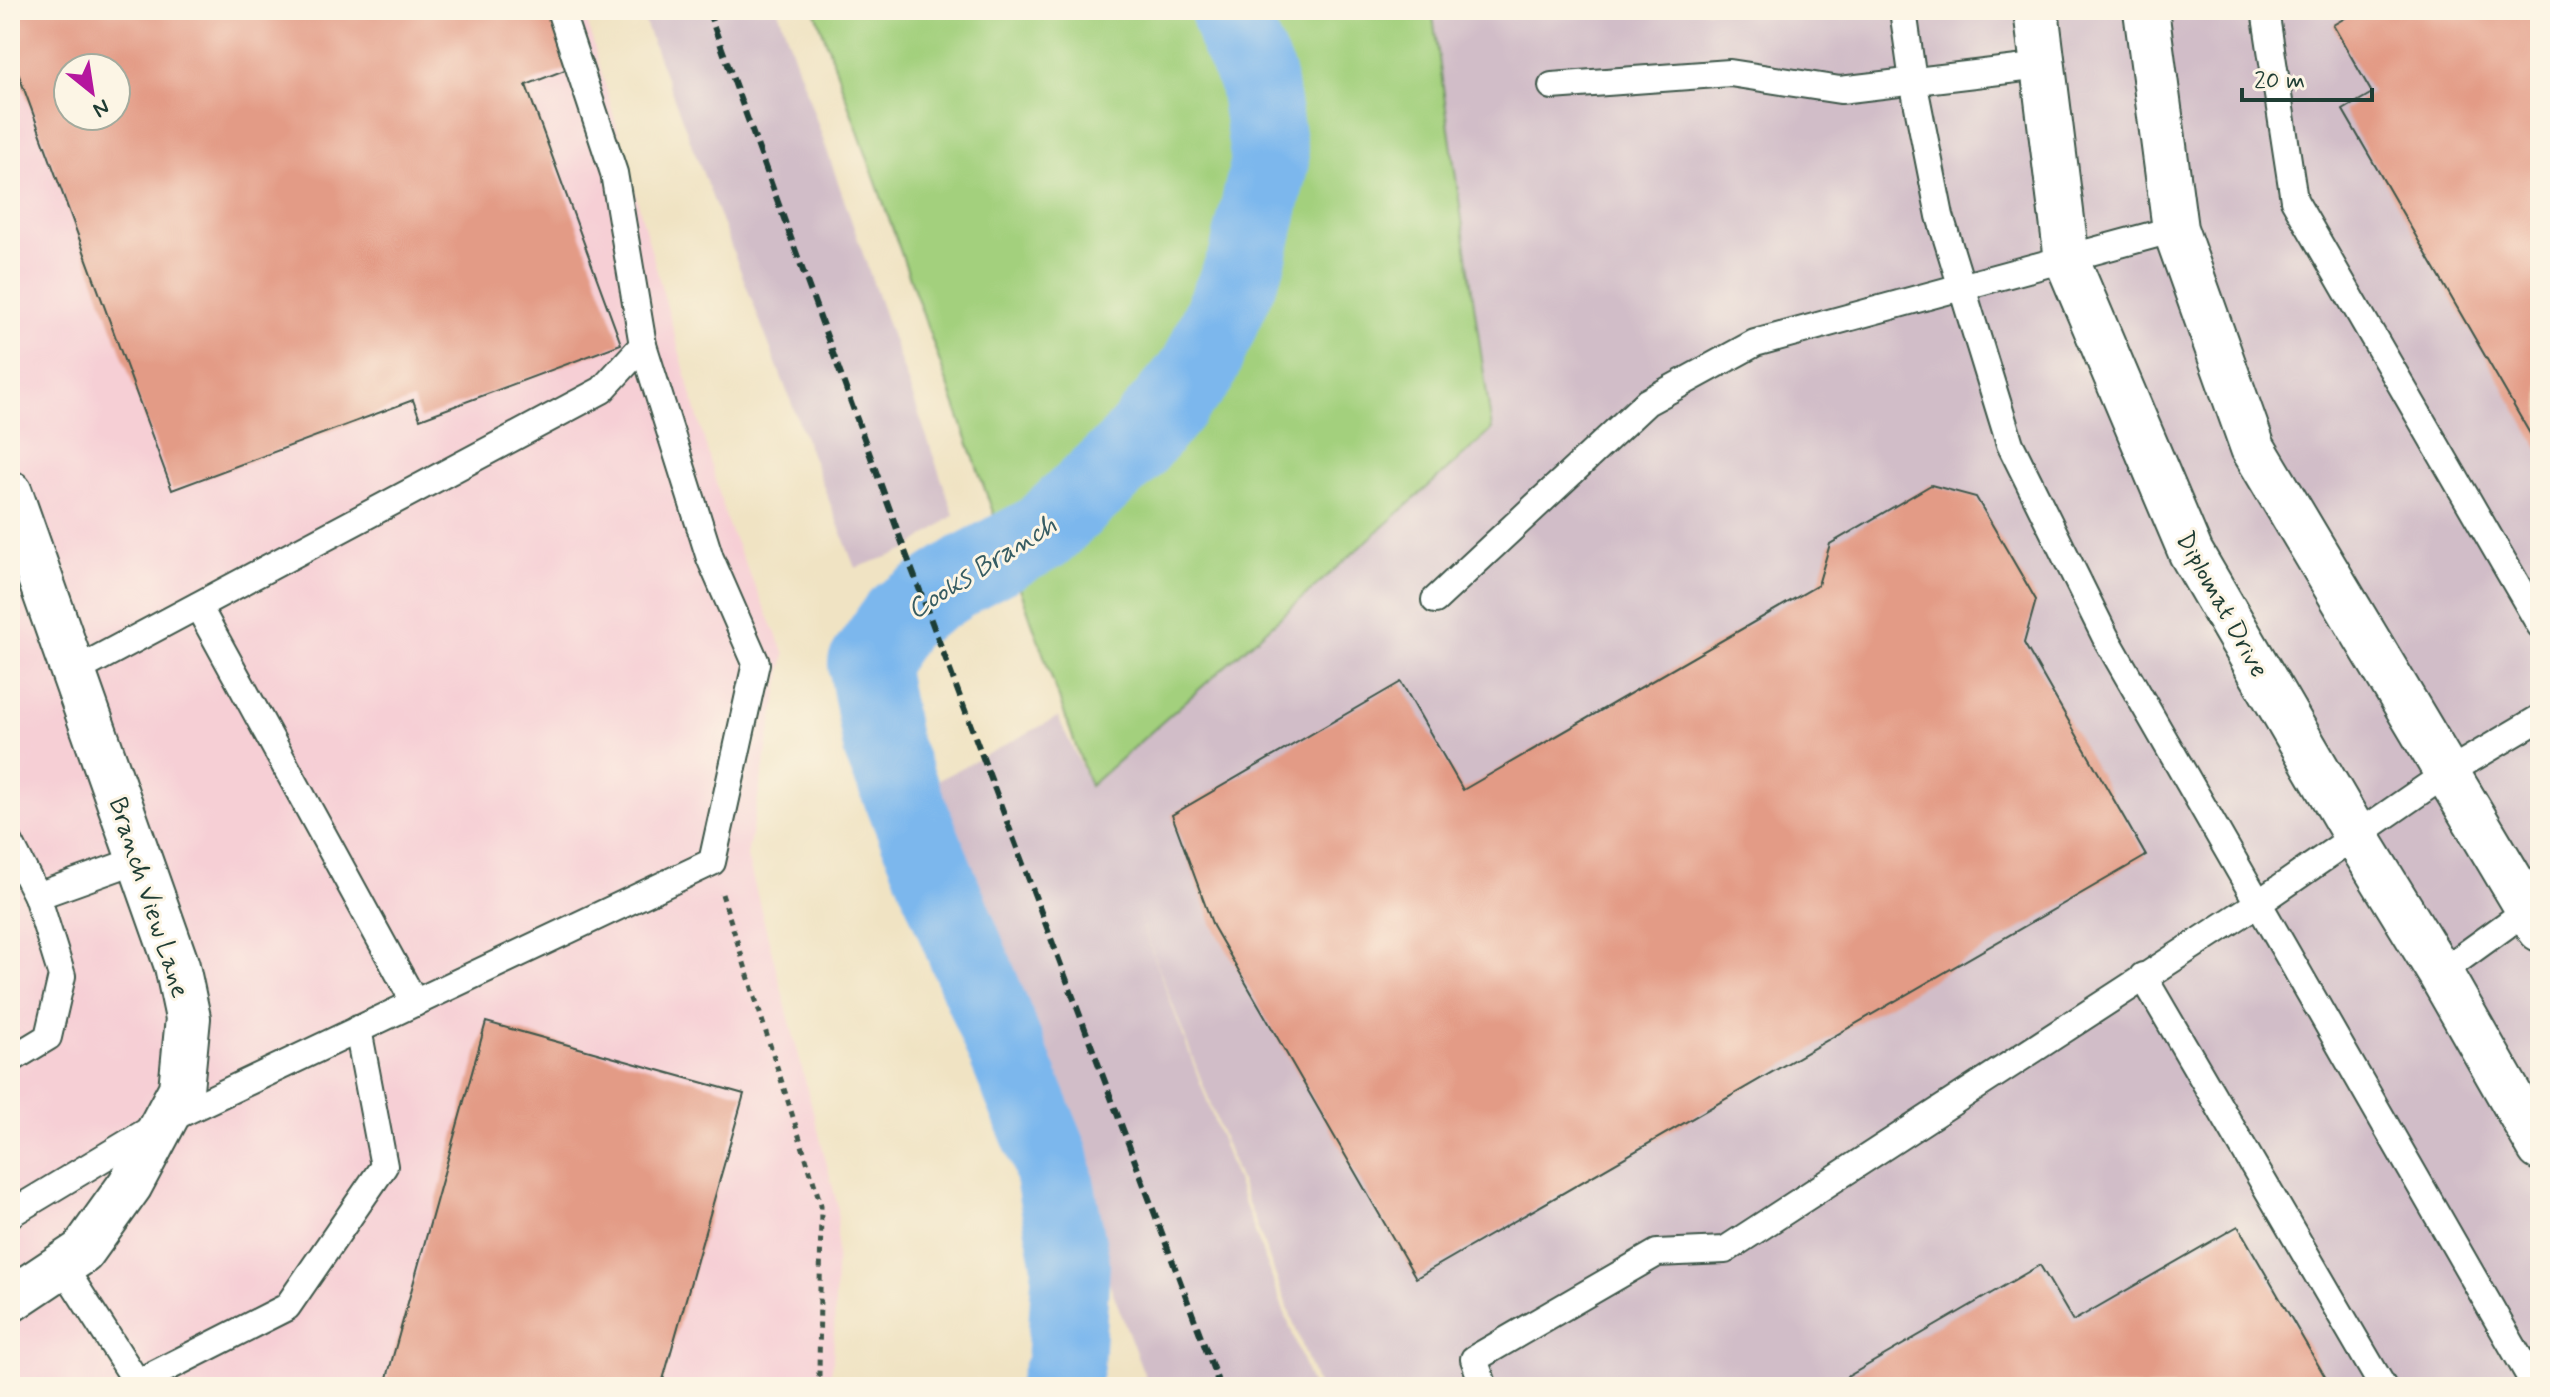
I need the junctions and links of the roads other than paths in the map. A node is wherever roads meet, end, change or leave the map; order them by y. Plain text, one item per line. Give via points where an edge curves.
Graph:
1 (560, 10) edge
2 (1903, 10) edge
3 (2036, 10) edge
4 (2146, 10) edge
5 (2265, 10) edge
6 (2043, 66) junction
7 (1913, 81) junction
8 (1552, 86) dead end
9 (2175, 229) junction
10 (2067, 260) junction
11 (1963, 287) junction
12 (643, 345) junction
13 (10, 493) edge
14 (1435, 600) dead end
15 (198, 606) junction
16 (2540, 625) edge
17 (73, 672) junction
18 (2540, 718) edge
19 (2447, 773) junction
20 (2356, 836) junction
21 (10, 843) edge
22 (140, 859) junction
23 (37, 896) junction
24 (2260, 902) junction
25 (2536, 913) edge
26 (2440, 973) junction
27 (2143, 976) junction
28 (415, 1003) junction
29 (358, 1029) junction
30 (10, 1060) edge
31 (163, 1122) junction
32 (2540, 1148) edge
33 (10, 1214) edge
34 (62, 1265) junction
35 (10, 1300) edge
36 (138, 1385) edge
37 (1484, 1387) edge
38 (2383, 1387) edge
39 (2536, 1387) edge

1 - 12 lane via 614,173
2 - 7 lane
3 - 6 street, Diplomat Drive
4 - 9 street
5 - 16 lane via 2294,200
6 - 7 lane
6 - 10 street, Diplomat Drive
7 - 8 lane via 1840,90 1730,73
7 - 11 lane via 1940,216
9 - 10 lane
9 - 19 street via 2253,448
10 - 11 lane
10 - 20 street, Diplomat Drive via 2191,553
11 - 14 lane via 1755,343 1685,379 1647,402
11 - 24 lane via 2010,444 2106,638
12 - 15 lane via 602,390
12 - 28 lane via 710,558 756,663 712,862
13 - 17 street, Branch View Lane
15 - 17 lane
15 - 28 lane
17 - 22 street, Branch View Lane
18 - 19 lane
19 - 20 lane
19 - 25 street
20 - 24 lane
20 - 26 street, Diplomat Drive
21 - 23 lane
22 - 23 lane
22 - 31 street, Branch View Lane via 177,966 188,1018 181,1089
23 - 30 lane via 62,976 48,1037
24 - 27 lane
24 - 39 lane
25 - 26 lane
26 - 32 street, Diplomat Drive
27 - 37 lane via 1725,1250 1657,1253 1474,1359
27 - 38 lane
28 - 29 lane
29 - 31 lane
29 - 36 lane via 384,1166 287,1307
31 - 33 lane
31 - 34 street, Branch View Lane via 130,1185 82,1252
34 - 35 street, Branch View Lane
34 - 36 lane

